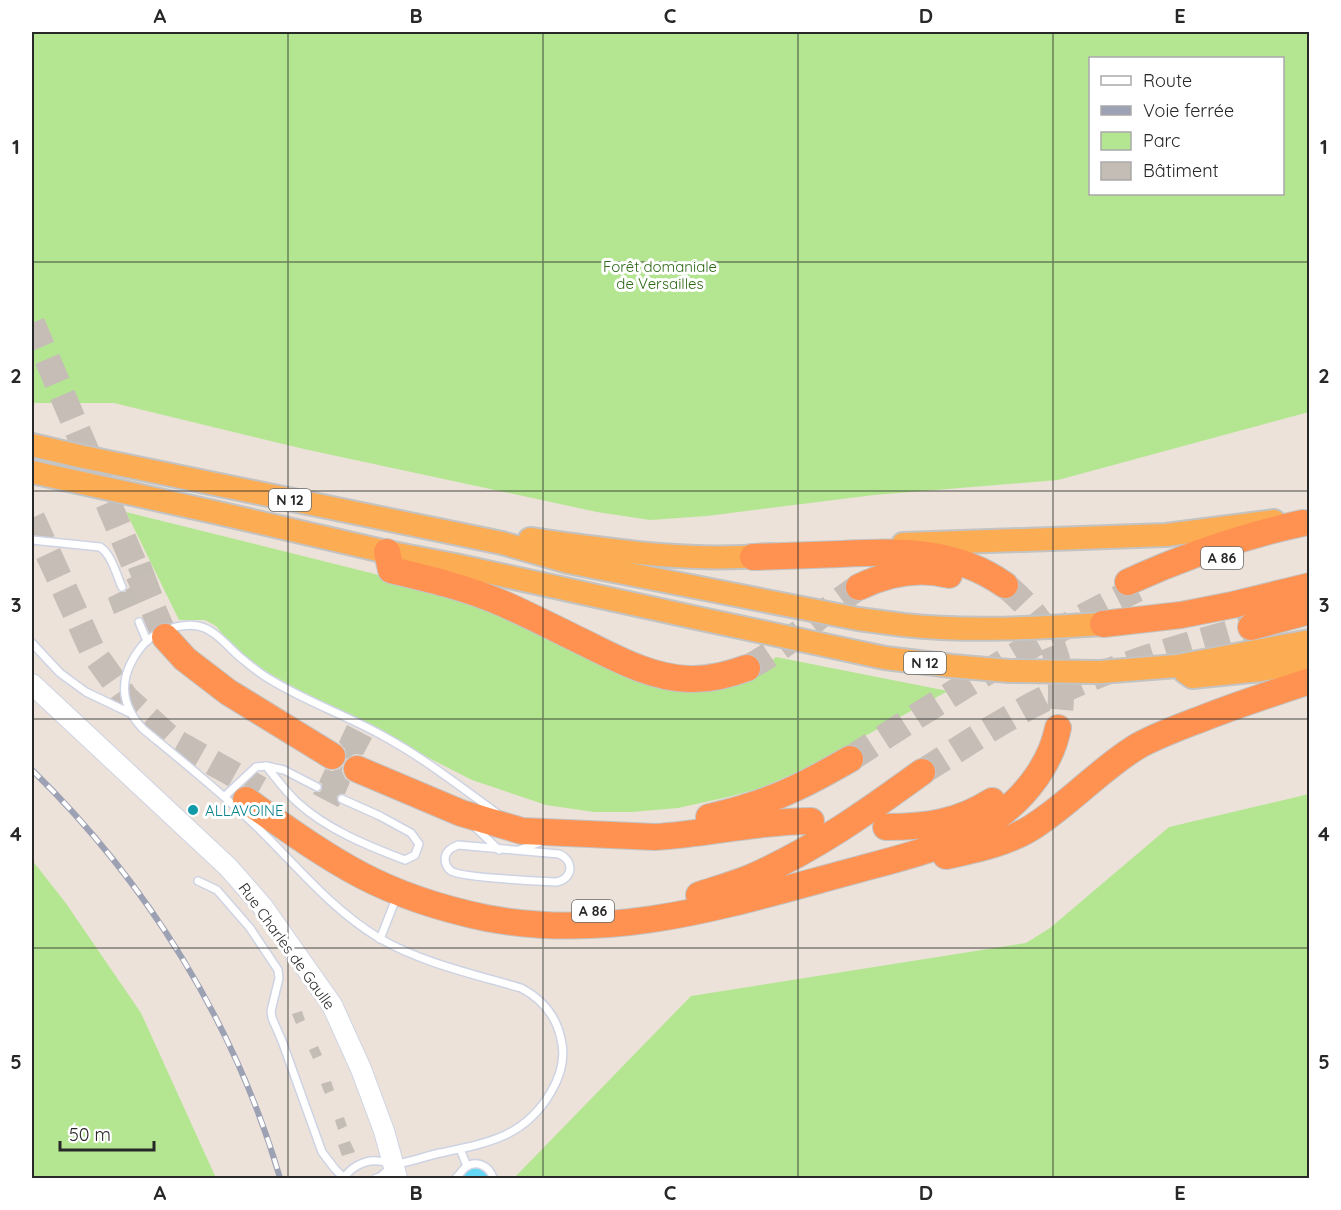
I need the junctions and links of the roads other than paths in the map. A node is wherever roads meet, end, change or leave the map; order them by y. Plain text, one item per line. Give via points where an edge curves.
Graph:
1 (32, 434) edge
2 (32, 445) edge
3 (79, 456) junction
4 (32, 472) edge
5 (1304, 525) edge
6 (32, 540) edge
7 (502, 543) junction
8 (387, 552) junction
9 (753, 557) junction
10 (1133, 585) tunnel mouth
11 (1310, 586) edge
12 (859, 587) tunnel mouth
13 (122, 588) dead end
14 (1310, 611) edge
15 (139, 622) dead end
16 (1103, 624) joint
17 (1251, 627) tunnel mouth
18 (156, 639) junction
19 (1310, 641) edge
20 (32, 643) edge
21 (1310, 662) edge
22 (1177, 666) junction
23 (747, 668) tunnel mouth
24 (1310, 681) edge
25 (32, 684) edge
26 (130, 713) junction
27 (332, 756) dead end
28 (850, 759) tunnel mouth
29 (357, 769) dead end
30 (922, 772) tunnel mouth
31 (317, 787) dead end
32 (249, 788) junction
33 (342, 799) dead end
34 (461, 813) junction
35 (811, 821) dead end
36 (886, 827) dead end
37 (569, 834) junction
38 (520, 841) junction
39 (500, 850) junction
40 (198, 881) dead end
41 (398, 892) junction
42 (764, 895) junction
43 (381, 939) junction
44 (460, 1149) junction
45 (468, 1166) junction
46 (395, 1171) edge
47 (344, 1178) edge
48 (376, 1179) edge
49 (456, 1179) edge
50 (493, 1179) edge

1 - 3 highway via 62,441
2 - 3 highway, N 12
3 - 7 highway, N 12
4 - 8 highway, N 12
5 - 9 highway via 1283,520 1166,535 874,545
5 - 10 highway, A 86 via 1248,550
6 - 13 lane via 100,546
7 - 9 highway via 525,538 647,555
7 - 16 highway, N 12 via 568,562 858,619 948,627
8 - 22 highway, N 12 via 885,658 1009,671 1100,672
8 - 23 highway via 391,570 474,592 648,671 675,678 705,679
9 - 12 highway via 917,553 985,572 998,590 924,571 890,575
11 - 16 highway, N 12 via 1181,615
14 - 17 highway
15 - 18 lane
18 - 26 lane via 132,661 125,681
18 - 27 highway via 228,692
18 - 38 lane via 164,631 192,624 202,626 271,680 397,744 428,764
19 - 22 highway, N 12
20 - 26 lane via 60,673 86,692
21 - 22 highway via 1192,677
24 - 42 highway via 1209,716 1138,747 1040,822 1009,839
25 - 46 main road, Rue Charles de Gaulle via 228,867 263,907 332,1005 361,1069
26 - 32 lane via 143,729
28 - 37 highway via 748,807 658,827
29 - 34 highway
30 - 32 highway, A 86 via 811,848 750,878 664,903 556,911 461,897 403,878 342,848
31 - 32 lane via 284,770
32 - 33 lane via 296,802 333,828 376,850 405,860 415,855 419,844 411,833
32 - 41 highway via 336,861
32 - 43 lane via 279,849 345,915
34 - 38 highway
34 - 39 lane
35 - 37 highway via 676,836
36 - 42 highway via 946,822 994,800 1019,776 1051,727 1056,738 1044,764 1012,806 982,827 924,851
37 - 38 highway
38 - 39 lane
38 - 39 lane via 563,855 570,872 556,882 496,878 455,873 446,863 449,850 458,845
40 - 47 lane via 217,890 250,928 278,970 272,1017 322,1152
41 - 42 highway via 484,917 568,926 658,919
41 - 43 lane
43 - 44 lane via 420,958 533,994 559,1029 564,1057 561,1071 534,1116 506,1136
44 - 45 lane
44 - 46 lane
45 - 49 lane
45 - 50 lane via 486,1167
46 - 47 lane via 375,1160 356,1166
46 - 48 lane

